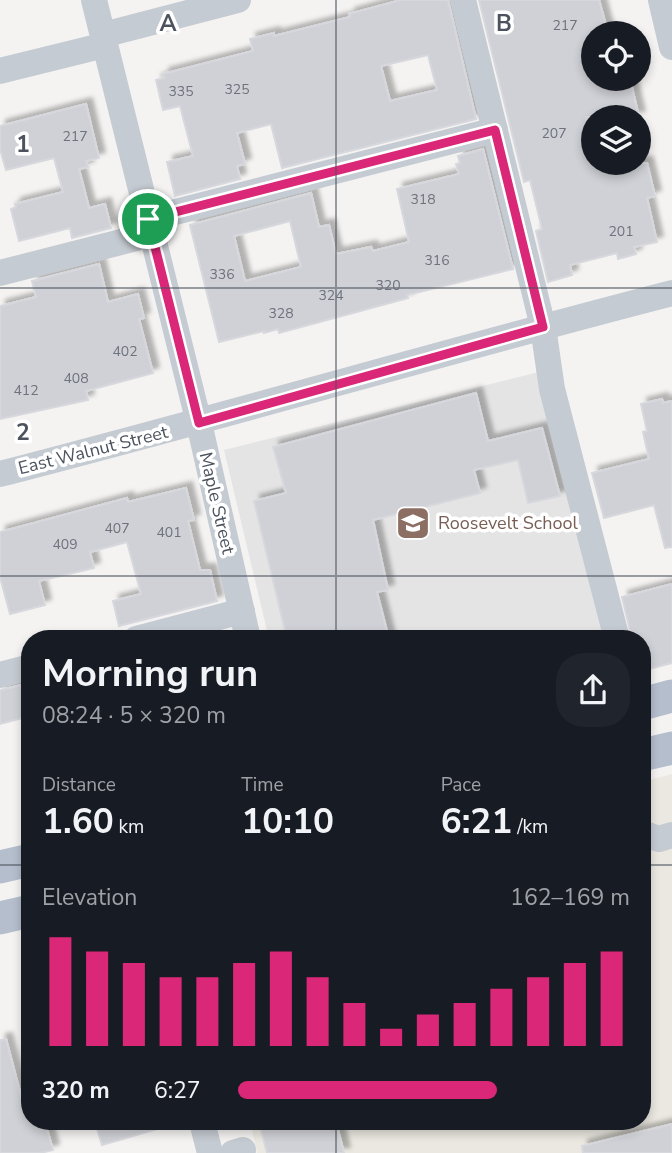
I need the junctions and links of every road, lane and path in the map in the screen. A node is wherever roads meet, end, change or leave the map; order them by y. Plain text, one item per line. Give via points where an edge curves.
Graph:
1 (94, 0) edge
2 (238, 0) edge
3 (463, 0) edge
4 (661, 0) edge
5 (104, 40) junction
6 (672, 47) edge
7 (0, 71) edge
8 (495, 130) junction
9 (150, 226) junction
10 (0, 273) edge
11 (672, 293) edge
12 (543, 327) junction
13 (199, 423) junction
14 (0, 474) edge
15 (242, 611) junction
16 (170, 630) edge
17 (246, 630) edge
18 (615, 630) edge
19 (21, 669) edge
20 (0, 675) edge
21 (672, 696) edge
22 (651, 702) edge
23 (672, 835) edge
24 (651, 837) edge
25 (21, 862) edge
26 (0, 867) edge
27 (21, 913) edge
28 (0, 918) edge
29 (204, 1130) edge
30 (210, 1153) edge

1 - 5 street, Maple Street
2 - 5 street
3 - 8 street
4 - 6 street
5 - 7 street
5 - 9 street, Maple Street
8 - 9 street
8 - 12 street
9 - 10 street
9 - 13 street, Maple Street
11 - 12 street, East Walnut Street
12 - 13 street, East Walnut Street
12 - 18 street via 552,390
13 - 14 street, East Walnut Street
13 - 15 street, Maple Street
15 - 16 street
15 - 17 street, Maple Street
19 - 20 street
21 - 22 main road
23 - 24 street
25 - 26 main road
27 - 28 main road
29 - 30 street

